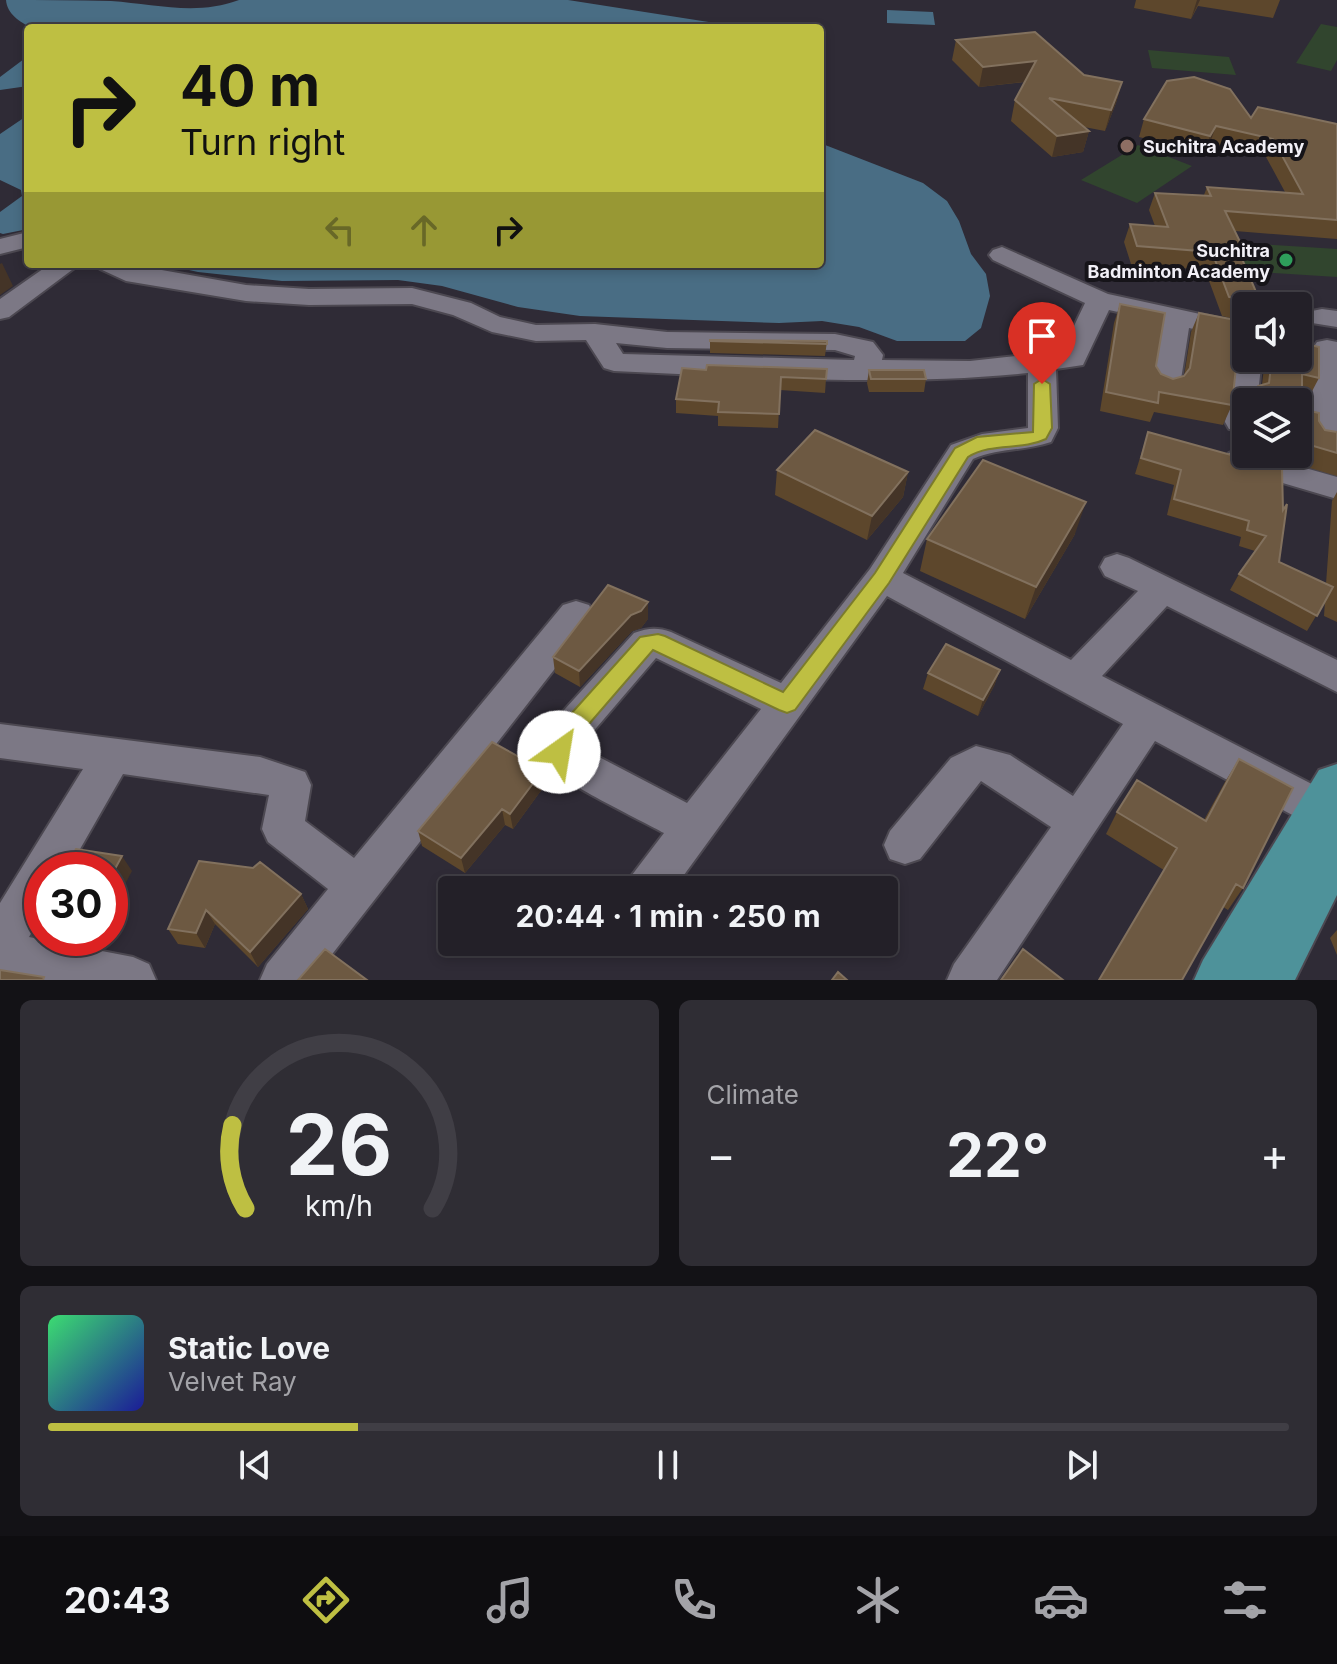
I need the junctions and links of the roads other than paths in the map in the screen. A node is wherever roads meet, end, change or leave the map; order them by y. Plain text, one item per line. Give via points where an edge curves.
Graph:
1 (24, 240) edge
2 (0, 247) edge
3 (24, 252) edge
4 (1002, 255) dead end
5 (61, 268) edge
6 (117, 268) edge
7 (1100, 300) junction
8 (0, 311) edge
9 (1177, 317) junction
10 (1232, 329) edge
11 (1312, 345) edge
12 (1332, 349) edge
13 (1042, 362) junction
14 (1245, 372) edge
15 (1166, 386) edge
16 (1327, 439) edge
17 (1337, 488) edge
18 (1117, 567) dead end
19 (882, 578) junction
20 (1163, 588) junction
21 (576, 615) dead end
22 (1337, 677) edge
23 (1077, 678) junction
24 (787, 704) junction
25 (1147, 721) junction
26 (0, 741) edge
27 (112, 757) junction
28 (1333, 812) edge
29 (1078, 822) junction
30 (694, 828) junction
31 (905, 845) dead end
32 (55, 852) edge
33 (658, 876) edge
34 (359, 887) junction
35 (24, 904) edge
36 (0, 945) edge
37 (0, 954) edge
38 (133, 980) edge
39 (283, 980) edge
40 (970, 980) edge
41 (1223, 980) edge
42 (1265, 980) edge

1 - 2 street
2 - 3 street
4 - 7 street
5 - 8 street
6 - 13 street via 246,293 412,296 536,333 595,332 614,362 866,370 970,370
7 - 9 street
7 - 13 street via 1073,359
9 - 10 street
9 - 15 street
11 - 12 street
12 - 16 street
13 - 19 street via 1040,435 977,443 962,452
14 - 17 street via 1229,442
18 - 20 street
19 - 23 street
19 - 24 street
20 - 22 street
20 - 23 street
21 - 34 street
23 - 25 street
24 - 30 street
24 - 30 street via 658,642 647,643 559,743 565,759
25 - 28 street
25 - 29 street
26 - 27 street
27 - 32 street
27 - 34 street via 260,775 291,785 283,829
28 - 41 main road
28 - 42 main road
29 - 31 street via 996,767 976,763
29 - 40 street
30 - 33 street
34 - 39 street
35 - 36 street
37 - 38 street

